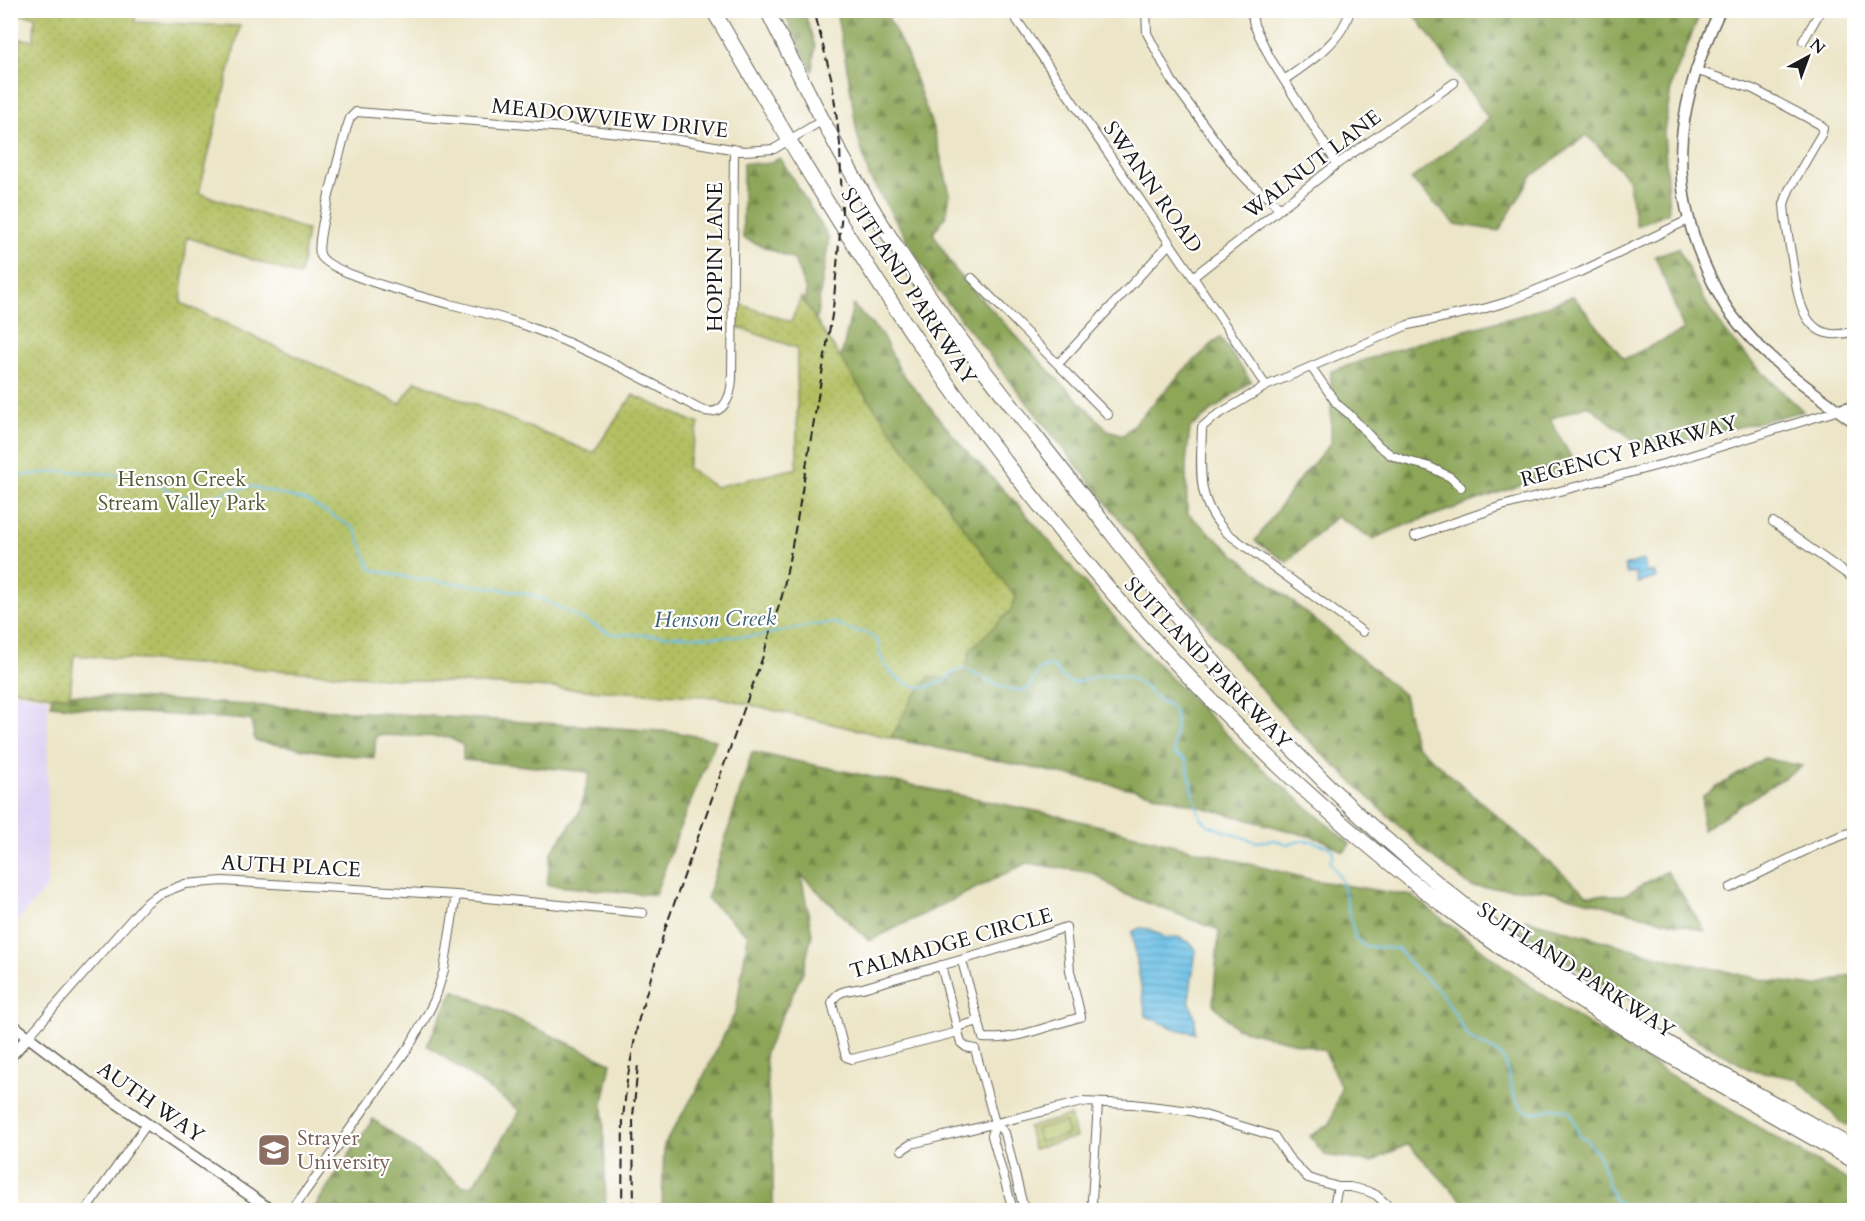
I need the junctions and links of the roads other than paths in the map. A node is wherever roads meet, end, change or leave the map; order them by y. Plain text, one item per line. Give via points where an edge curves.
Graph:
1 (713, 10) edge
2 (767, 10) edge
3 (1010, 10) edge
4 (1146, 10) edge
5 (1251, 10) edge
6 (1350, 10) edge
7 (1720, 10) edge
8 (1821, 10) edge
9 (1803, 41) dead end
10 (1695, 70) junction
11 (1284, 80) junction
12 (1454, 84) dead end
13 (823, 120) junction
14 (790, 139) junction
15 (734, 149) junction
16 (1337, 164) junction
17 (1281, 209) junction
18 (1688, 220) junction
19 (1170, 243) junction
20 (1193, 277) junction
21 (972, 278) dead end
22 (385, 286) joint
23 (1854, 331) edge
24 (1058, 364) junction
25 (1311, 367) junction
26 (1266, 386) junction
27 (1854, 406) edge
28 (1839, 410) junction
29 (1108, 414) dead end
30 (1854, 422) edge
31 (1461, 487) dead end
32 (1773, 522) dead end
33 (1415, 536) dead end
34 (1854, 579) edge
35 (1363, 632) dead end
36 (1854, 831) edge
37 (1730, 888) dead end
38 (456, 896) junction
39 (643, 913) dead end
40 (962, 960) junction
41 (942, 965) junction
42 (979, 1021) junction
43 (10, 1023) edge
44 (958, 1029) junction
45 (29, 1036) junction
46 (983, 1038) junction
47 (975, 1049) junction
48 (10, 1057) edge
49 (1098, 1103) junction
50 (995, 1123) junction
51 (147, 1124) junction
52 (1854, 1148) edge
53 (902, 1150) dead end
54 (1854, 1161) edge
55 (1338, 1187) junction
56 (1021, 1197) junction
57 (1010, 1200) junction
58 (86, 1210) edge
59 (272, 1210) edge
60 (292, 1210) edge
61 (1013, 1210) edge
62 (1024, 1210) edge
63 (1093, 1210) edge
64 (1333, 1210) edge
65 (1393, 1210) edge

1 - 14 highway, SUITLAND PARKWAY
2 - 13 highway, SUITLAND PARKWAY
3 - 19 street, SWANN ROAD
4 - 17 street via 1147,33 1172,81 1234,166
5 - 11 street via 1261,43
6 - 11 street via 1339,34
7 - 10 main road
8 - 9 street
10 - 18 main road via 1682,130 1681,173
10 - 23 street via 1753,89 1823,128 1784,204 1797,293 1801,309 1818,330
11 - 16 street
12 - 16 street, WALNUT LANE
13 - 14 street, MEADOWVIEW DRIVE
13 - 52 highway, SUITLAND PARKWAY via 879,219 952,328 1203,649 1318,776 1423,872 1549,968 1663,1041
14 - 15 street, MEADOWVIEW DRIVE via 768,151
14 - 54 highway, SUITLAND PARKWAY via 892,303 1009,466 1137,622 1258,747 1386,861 1517,960 1654,1048
15 - 22 street, MEADOWVIEW DRIVE via 579,129 361,111 348,121 319,251 324,261 335,267
15 - 22 street, HOPPIN LANE via 732,365 729,396 717,411 708,413 527,326
16 - 17 street, WALNUT LANE
17 - 20 street, WALNUT LANE
18 - 25 street via 1507,302 1408,325
18 - 28 main road via 1710,278 1730,313 1759,346
19 - 20 street, SWANN ROAD
19 - 24 street
20 - 26 street, SWANN ROAD
21 - 24 street
24 - 29 street
25 - 26 street
25 - 31 street via 1337,404 1379,446 1397,458 1430,467
26 - 35 street via 1202,427 1204,496 1215,521 1227,533
27 - 28 main road, REGENCY PARKWAY
28 - 30 main road
28 - 33 street, REGENCY PARKWAY via 1667,463 1502,506
32 - 34 street
36 - 37 street
38 - 39 street, AUTH PLACE
38 - 45 street, AUTH PLACE via 223,881 186,884 144,905
38 - 60 street via 444,970 428,1013
40 - 41 street, TALMADGE CIRCLE
40 - 42 street
40 - 46 street, TALMADGE CIRCLE via 1066,927 1070,972 1081,1017 1017,1035
41 - 44 street
41 - 44 street, TALMADGE CIRCLE via 839,993 832,1003 846,1057 852,1059
42 - 44 street
42 - 46 street
43 - 45 main road, AUTH WAY
44 - 47 street via 961,1043
45 - 48 main road, AUTH PLACE
45 - 51 main road, AUTH WAY
46 - 47 street
47 - 50 street
49 - 50 street via 1082,1102
49 - 55 street via 1191,1111 1274,1136 1287,1157 1308,1178
49 - 63 street
50 - 53 street via 911,1144
50 - 56 street via 1005,1133
50 - 57 street via 993,1136
51 - 58 street
51 - 59 main road, AUTH WAY
55 - 64 street
55 - 65 street via 1367,1191
56 - 57 street
56 - 62 street
57 - 61 street

